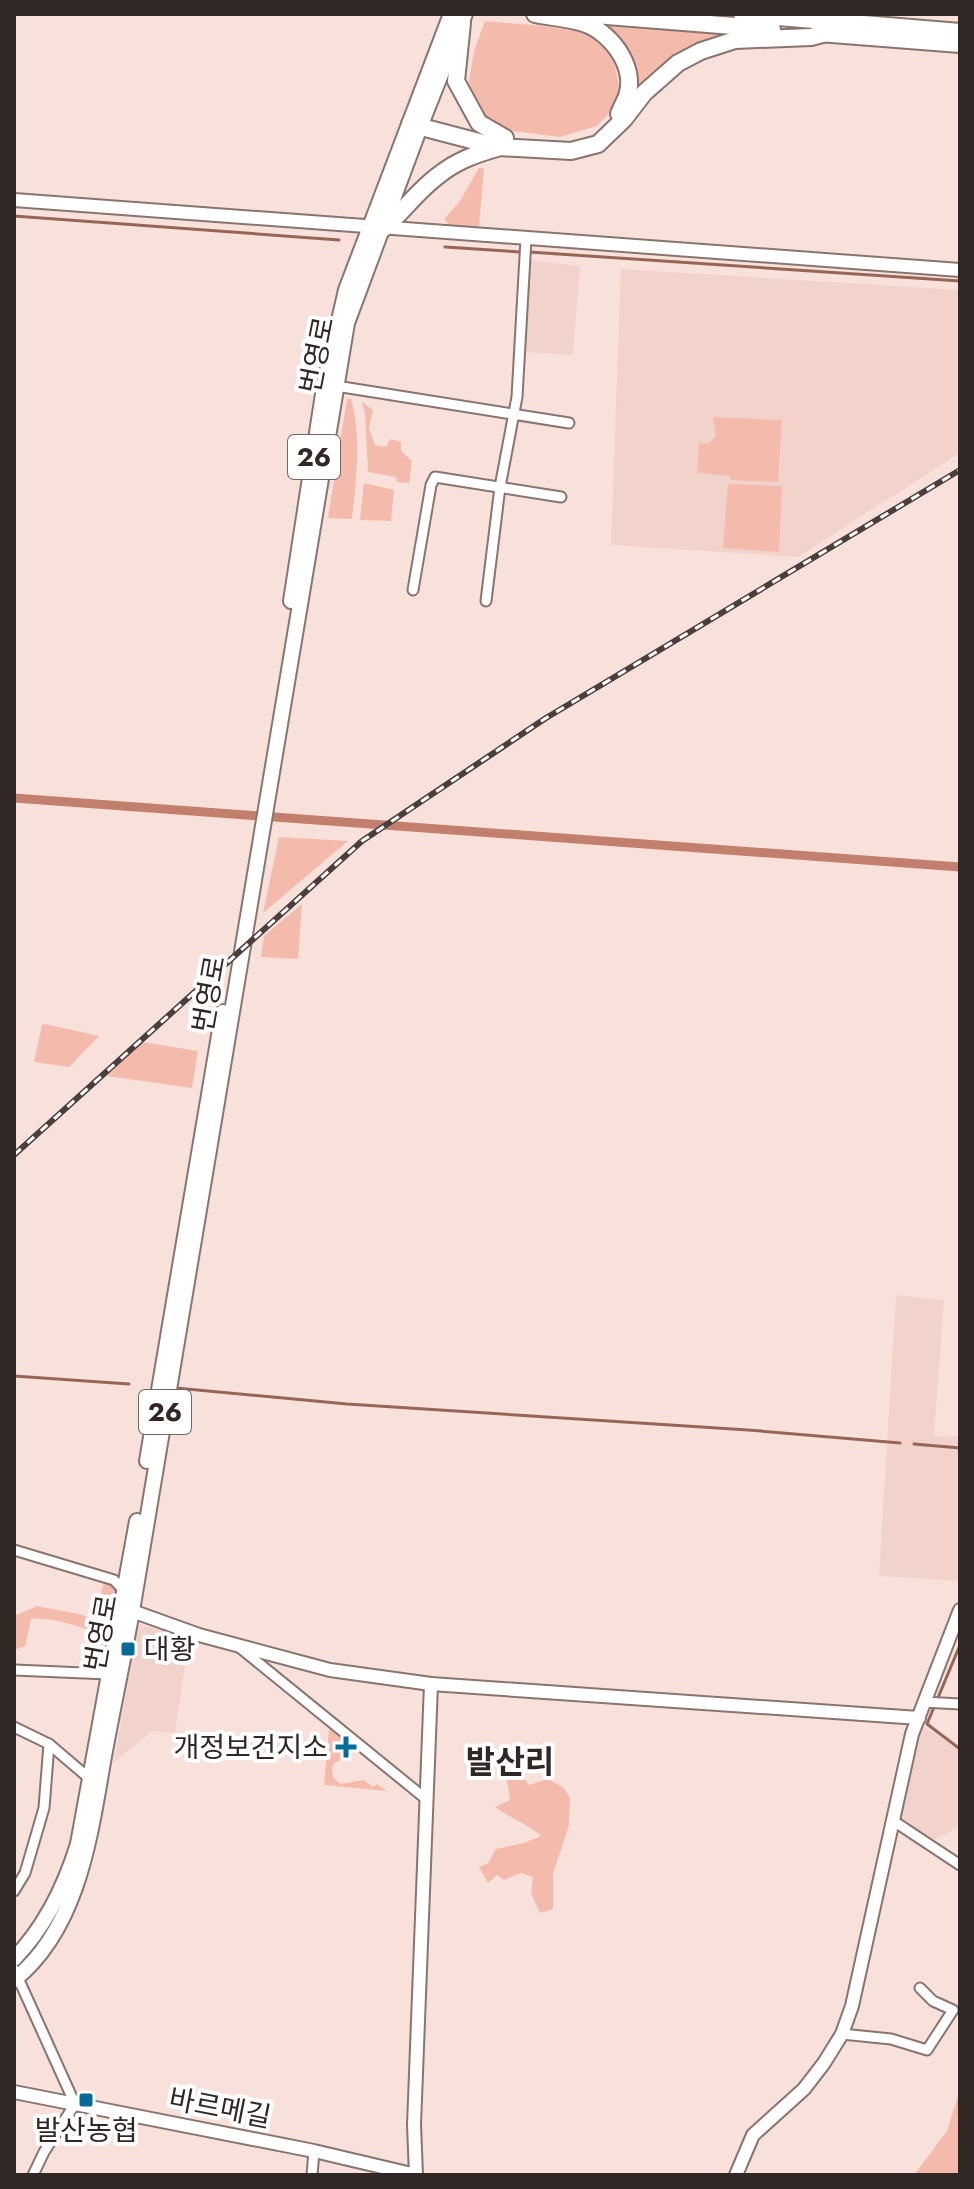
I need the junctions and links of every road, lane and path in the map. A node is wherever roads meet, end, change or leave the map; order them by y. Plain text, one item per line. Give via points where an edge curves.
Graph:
1 (535, 14) edge
2 (742, 14) edge
3 (822, 14) edge
4 (459, 17) edge
5 (576, 17) edge
6 (865, 24) junction
7 (960, 32) edge
8 (826, 33) junction
9 (960, 44) edge
10 (415, 126) junction
11 (501, 143) junction
12 (14, 200) edge
13 (376, 228) junction
14 (526, 242) junction
15 (960, 270) edge
16 (336, 386) junction
17 (513, 413) junction
18 (569, 423) dead end
19 (500, 487) junction
20 (561, 497) dead end
21 (413, 590) dead end
22 (486, 601) dead end
23 (263, 800) junction
24 (259, 823) junction
25 (14, 1550) edge
26 (124, 1591) junction
27 (960, 1610) edge
28 (132, 1611) junction
29 (233, 1642) junction
30 (14, 1670) edge
31 (108, 1674) junction
32 (431, 1684) junction
33 (932, 1702) junction
34 (960, 1704) edge
35 (919, 1718) junction
36 (14, 1727) edge
37 (49, 1744) junction
38 (90, 1779) junction
39 (426, 1799) junction
40 (892, 1820) junction
41 (960, 1865) edge
42 (14, 1891) edge
43 (14, 1959) edge
44 (16, 1975) edge
45 (920, 1988) dead end
46 (957, 2009) edge
47 (842, 2034) junction
48 (14, 2092) edge
49 (75, 2104) junction
50 (314, 2151) junction
51 (33, 2175) edge
52 (312, 2175) edge
53 (416, 2175) edge
54 (736, 2175) edge

1 - 5 highway
2 - 6 highway
3 - 6 highway
4 - 10 main road, 번영로 / 26
4 - 11 highway via 456,81 479,123
5 - 8 highway
5 - 11 highway via 599,31 624,61 628,95 618,116 580,140
6 - 7 highway
8 - 9 highway
8 - 11 highway via 735,40 701,51 644,93 598,144 571,151
10 - 11 highway
10 - 13 main road, 번영로 / 26
11 - 13 highway via 438,175 404,211
12 - 13 street
13 - 14 street
13 - 16 main road, 번영로 / 26 via 347,323
13 - 23 main road, 번영로 / 26 via 346,290 325,381
14 - 15 street
14 - 17 street
16 - 17 street
16 - 23 main road, 번영로 / 26
17 - 18 street
17 - 19 street
19 - 20 street
19 - 21 street via 435,477
19 - 22 street
23 - 24 main road, 번영로 / 26
24 - 26 main road, 번영로 / 26
24 - 28 main road, 번영로 / 26
25 - 26 street via 114,1580
26 - 28 street
26 - 31 main road, 번영로 / 26
27 - 33 street
28 - 29 street
28 - 44 main road, 번영로 / 26 via 88,1844 75,1886 41,1952
29 - 32 street via 330,1670
29 - 39 street
30 - 31 street
31 - 38 main road, 번영로 / 26
32 - 35 street
32 - 39 street
33 - 34 street
33 - 35 street
35 - 40 street
36 - 37 street
37 - 38 street
37 - 42 street via 44,1808 25,1873
38 - 43 main road, 번영로 / 26 via 69,1872 36,1936
39 - 53 street
40 - 41 street
40 - 47 street
44 - 49 street
45 - 46 street via 933,2001
46 - 47 street via 927,2050 891,2039
47 - 54 street via 804,2089 753,2135
48 - 49 street, 바르메길
49 - 50 street, 바르메길
49 - 51 street
50 - 52 street
50 - 53 street, 바르메길

